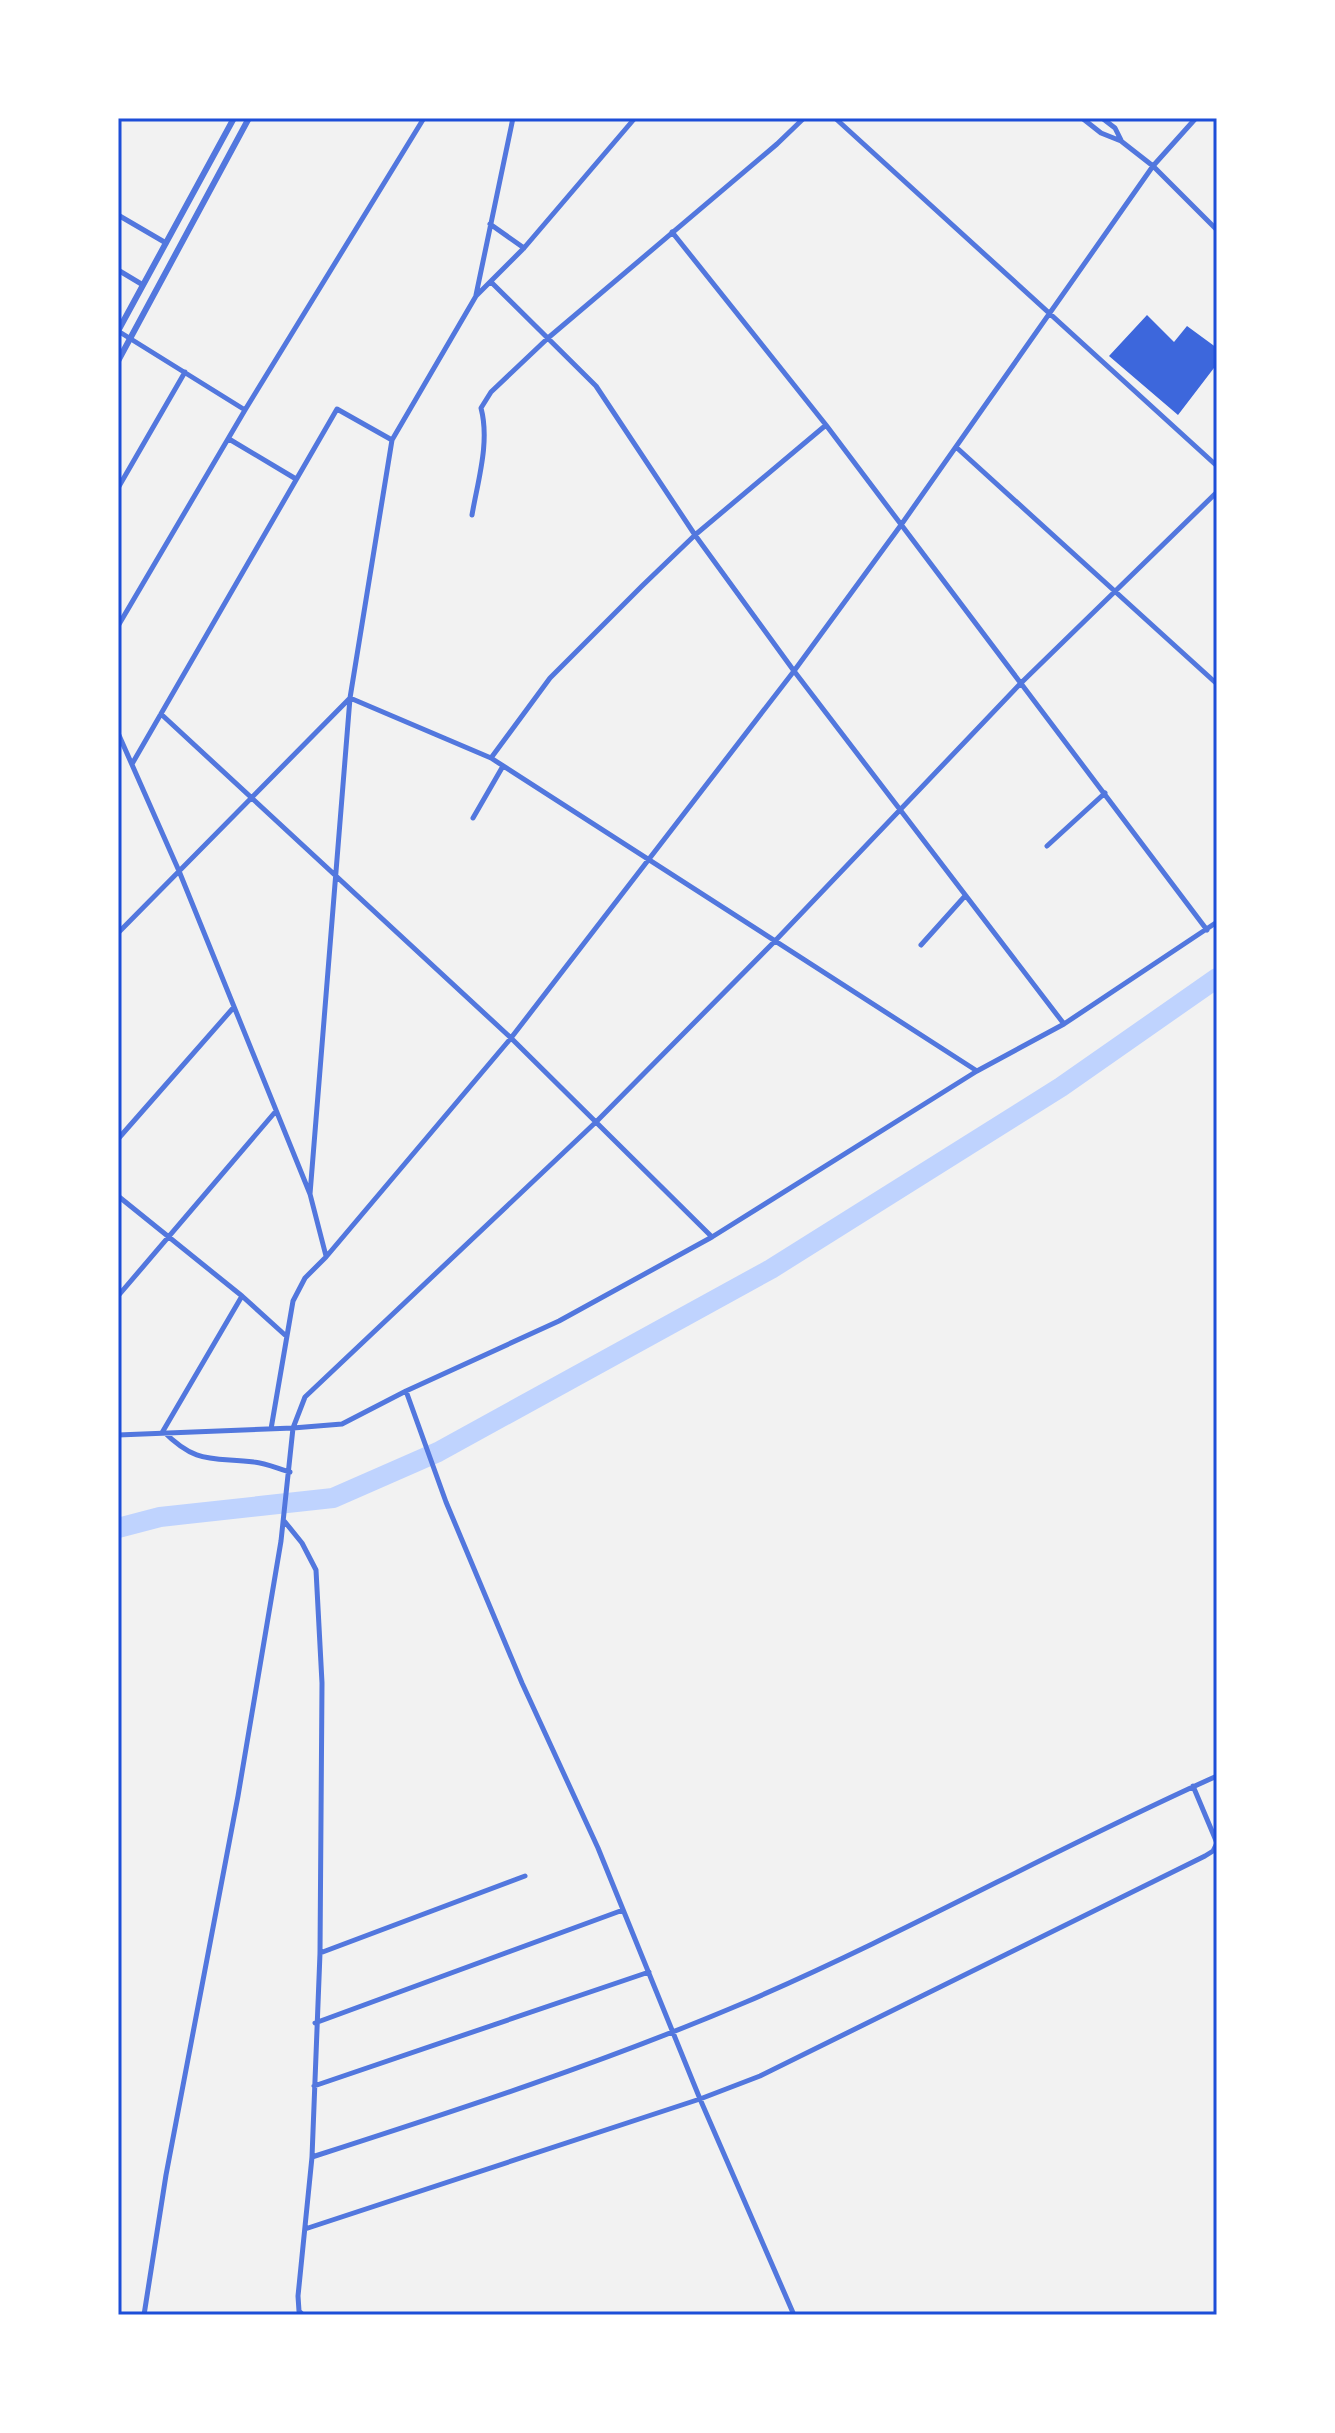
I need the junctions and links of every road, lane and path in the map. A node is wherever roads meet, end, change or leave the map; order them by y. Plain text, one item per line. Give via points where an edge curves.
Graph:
1 (234, 118) edge
2 (249, 118) edge
3 (424, 118) edge
4 (513, 118) edge
5 (635, 118) edge
6 (804, 118) edge
7 (835, 118) edge
8 (1082, 118) edge
9 (1102, 118) edge
10 (1196, 118) edge
11 (1121, 141) junction
12 (1153, 166) junction
13 (185, 208) junction
14 (118, 215) edge
15 (197, 215) junction
16 (490, 224) junction
17 (1217, 230) edge
18 (672, 232) junction
19 (166, 243) junction
20 (524, 248) junction
21 (118, 270) edge
22 (491, 282) junction
23 (143, 285) junction
24 (476, 296) junction
25 (1049, 312) junction
26 (118, 331) edge
27 (130, 338) junction
28 (548, 338) junction
29 (118, 361) edge
30 (185, 372) junction
31 (245, 410) junction
32 (826, 425) junction
33 (229, 439) junction
34 (392, 440) junction
35 (956, 447) junction
36 (1217, 466) edge
37 (296, 479) junction
38 (118, 488) edge
39 (1217, 492) edge
40 (472, 515) dead end
41 (901, 525) junction
42 (695, 535) junction
43 (1116, 592) junction
44 (118, 626) edge
45 (794, 671) junction
46 (1021, 683) junction
47 (1217, 684) edge
48 (350, 698) junction
49 (161, 714) junction
50 (118, 733) edge
51 (491, 758) junction
52 (132, 764) junction
53 (503, 766) junction
54 (1105, 793) junction
55 (251, 798) junction
56 (900, 810) junction
57 (473, 818) dead end
58 (1047, 846) dead end
59 (647, 860) junction
60 (179, 871) junction
61 (335, 876) junction
62 (965, 896) junction
63 (1217, 922) edge
64 (1207, 930) junction
65 (118, 933) edge
66 (775, 941) junction
67 (921, 945) dead end
68 (234, 1007) junction
69 (1064, 1024) junction
70 (511, 1038) junction
71 (977, 1071) junction
72 (276, 1111) junction
73 (597, 1121) junction
74 (118, 1139) edge
75 (310, 1194) junction
76 (118, 1196) edge
77 (167, 1236) junction
78 (712, 1237) junction
79 (326, 1257) junction
80 (118, 1296) edge
81 (242, 1296) junction
82 (285, 1335) junction
83 (406, 1391) junction
84 (293, 1428) junction
85 (271, 1429) junction
86 (163, 1431) junction
87 (118, 1435) edge
88 (290, 1472) junction
89 (284, 1521) junction
90 (1217, 1776) edge
91 (1193, 1786) junction
92 (525, 1876) dead end
93 (623, 1910) junction
94 (320, 1953) junction
95 (649, 1972) junction
96 (315, 2023) junction
97 (674, 2031) junction
98 (314, 2086) junction
99 (700, 2099) junction
100 (312, 2157) junction
101 (305, 2229) junction
102 (300, 2314) edge
103 (144, 2315) edge
104 (794, 2315) edge

1 - 13 street
2 - 15 street
3 - 31 street
4 - 16 street
5 - 20 street
6 - 18 street
7 - 25 street
8 - 11 street
9 - 11 street
10 - 12 street
11 - 12 street
12 - 17 street
12 - 25 street
13 - 15 street
13 - 19 street
14 - 19 street
15 - 27 street
16 - 20 street
16 - 24 street
18 - 28 street
18 - 32 street
19 - 23 street
20 - 22 street
21 - 23 street
22 - 24 street
22 - 28 street
23 - 26 street
24 - 34 street
25 - 35 street
25 - 36 street
26 - 27 street
27 - 29 street
27 - 30 street
28 - 40 street via 481,408 485,439
28 - 42 street via 596,386
30 - 31 street
30 - 38 street
31 - 33 street
32 - 41 street
32 - 42 street
33 - 37 street
33 - 44 street
34 - 37 street via 337,409
34 - 48 street
35 - 41 street
35 - 43 street
37 - 49 street
39 - 43 street
41 - 45 street
41 - 46 street
42 - 45 street
42 - 51 street via 550,678
43 - 46 street
43 - 47 street
45 - 56 street
45 - 59 street
46 - 54 street
46 - 56 street
48 - 51 street
48 - 55 street
48 - 61 street
49 - 52 street
49 - 55 street
50 - 52 street
51 - 53 street
52 - 60 street
53 - 57 street
53 - 59 street
54 - 58 street
54 - 64 street
55 - 60 street
55 - 61 street
56 - 62 street
56 - 66 street
59 - 66 street
59 - 70 street
60 - 65 street
60 - 68 street
61 - 70 street
61 - 75 street
62 - 67 street
62 - 69 street
63 - 64 street
64 - 69 street
66 - 71 street
66 - 73 street
68 - 72 street
68 - 74 street
69 - 71 street
70 - 73 street
70 - 79 street
71 - 78 street
72 - 75 street
72 - 77 street
73 - 78 street
73 - 84 street via 305,1397
75 - 79 street
76 - 77 street
77 - 80 street
77 - 81 street
78 - 83 street via 559,1321
79 - 82 street via 305,1278
81 - 82 street
81 - 86 street
82 - 85 street
83 - 84 street via 342,1424
83 - 93 street via 446,1502
84 - 85 street
84 - 88 street
85 - 86 street
86 - 87 street
86 - 88 street via 209,1460 257,1462
88 - 89 street
89 - 94 street via 316,1570 322,1683
89 - 103 street
90 - 91 street
91 - 97 street via 911,1926
91 - 99 street via 1217,1843 1213,1851 760,2076
92 - 94 street
93 - 95 street
93 - 96 street
94 - 96 street
95 - 97 street
95 - 98 street
96 - 98 street
97 - 99 street
97 - 100 street
98 - 100 street
99 - 101 street
99 - 104 street
100 - 101 street
101 - 102 street

